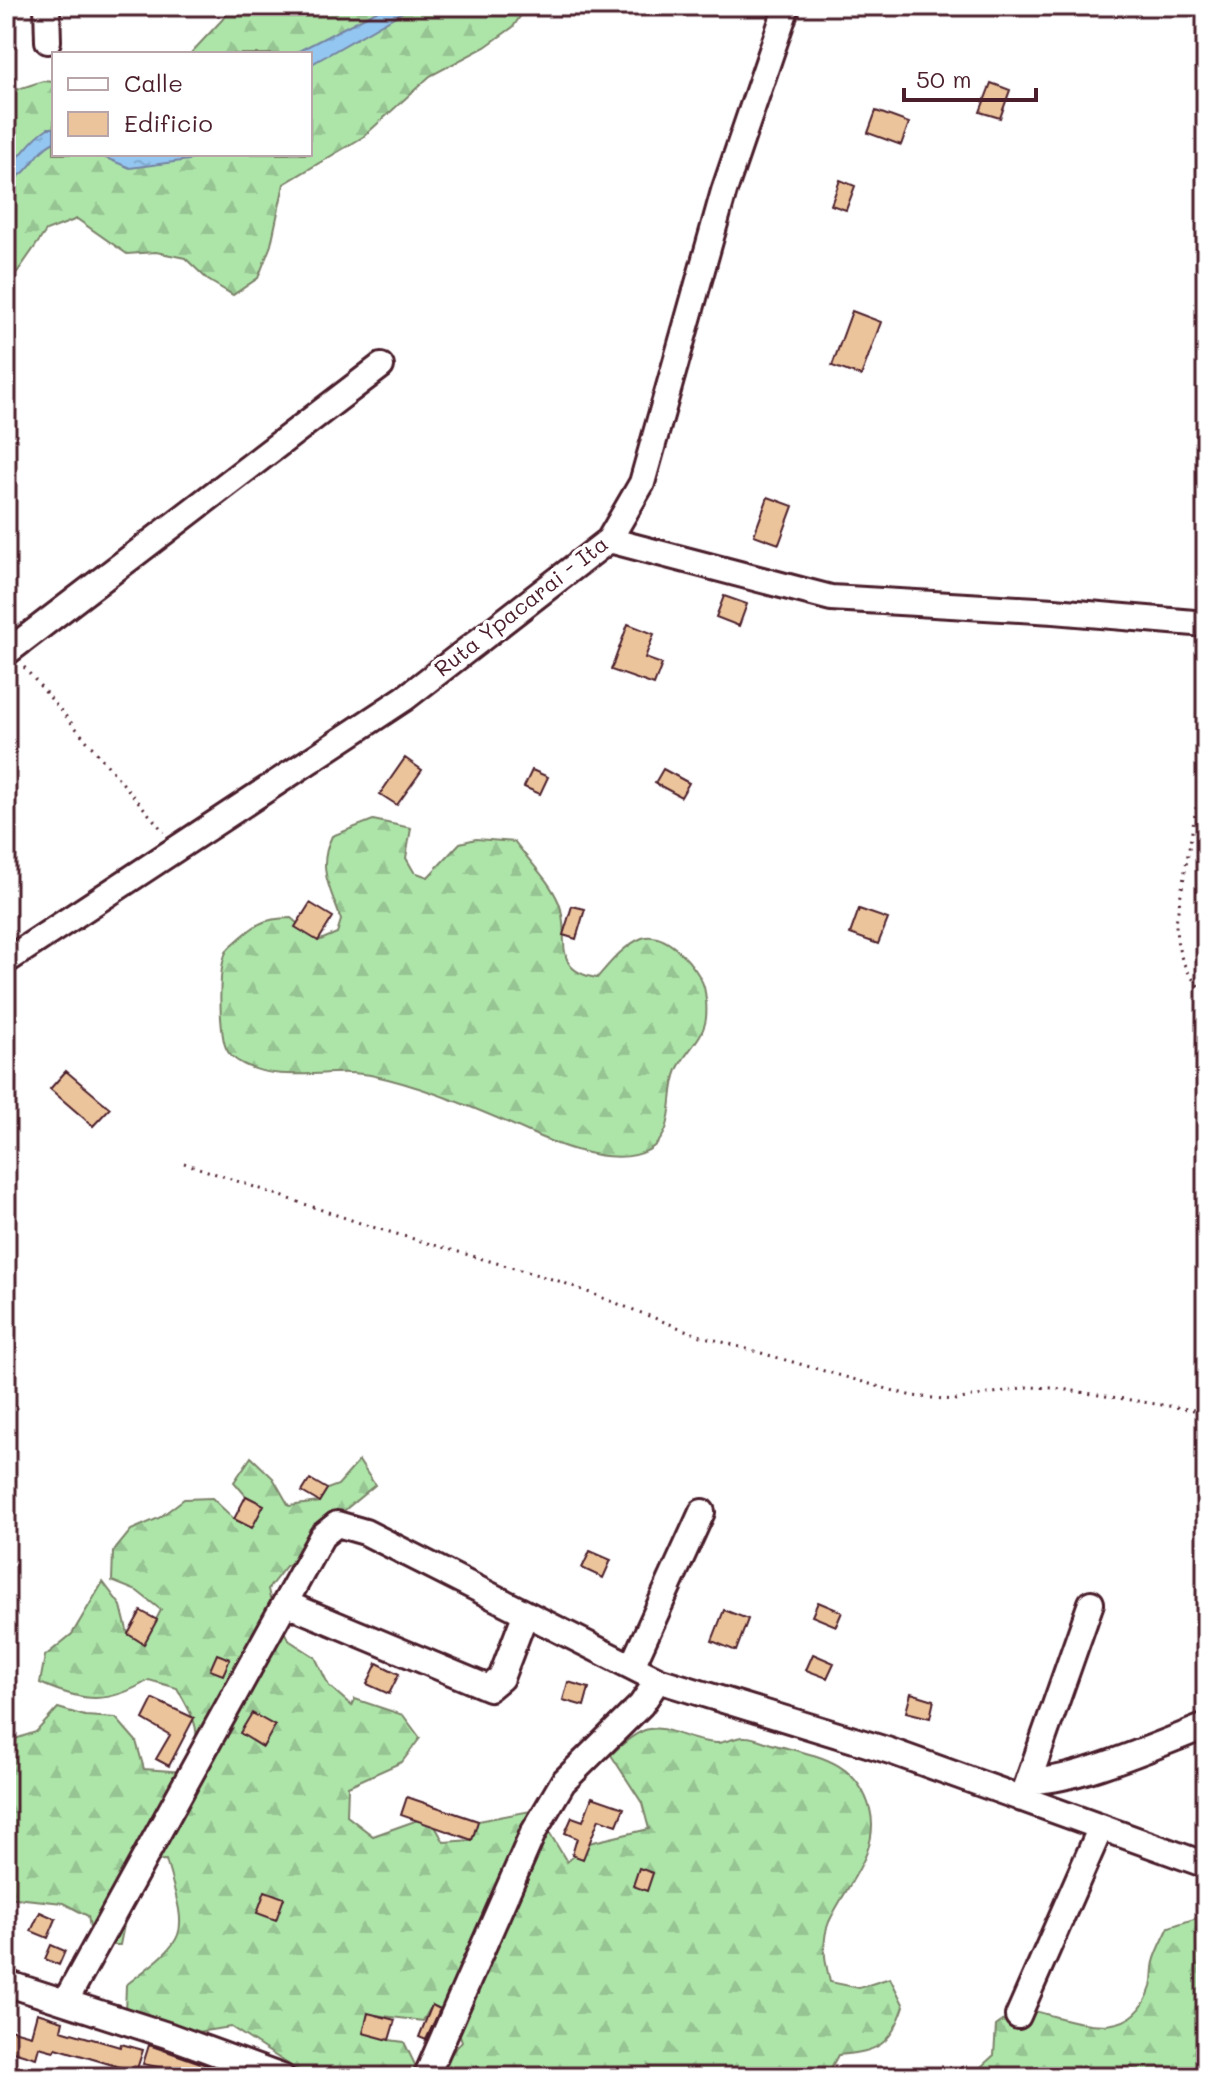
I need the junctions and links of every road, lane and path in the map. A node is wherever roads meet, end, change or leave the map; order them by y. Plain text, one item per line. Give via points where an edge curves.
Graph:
1 (47, 6) edge
2 (787, 6) edge
3 (48, 41) dead end
4 (381, 366) dead end
5 (609, 540) junction
6 (1206, 624) edge
7 (8, 652) edge
8 (1206, 752) edge
9 (177, 848) junction
10 (6, 961) edge
11 (1206, 995) edge
12 (184, 1163) dead end
13 (1206, 1412) edge
14 (702, 1512) dead end
15 (285, 1603) junction
16 (1091, 1603) dead end
17 (525, 1615) junction
18 (632, 1666) junction
19 (658, 1680) junction
20 (1206, 1726) edge
21 (1025, 1790) junction
22 (1101, 1827) junction
23 (1206, 1865) edge
24 (6, 1983) edge
25 (65, 2002) junction
26 (1018, 2016) dead end
27 (282, 2077) edge
28 (426, 2077) edge

1 - 3 street
2 - 5 street, Ruta Ypacarai - Ita via 724,191 642,483
4 - 7 street
5 - 6 street via 831,598
5 - 9 street, Ruta Ypacarai - Ita via 405,698
7 - 9 path
8 - 11 path via 1176,922 1176,946 1187,974
9 - 10 street, Ruta Ypacarai - Ita
12 - 13 path via 369,1226 562,1282 698,1335 912,1396 955,1400 1041,1388
14 - 18 street
15 - 17 street via 489,1688 501,1678
15 - 17 street via 322,1536 337,1524 365,1532
15 - 25 street
16 - 21 street
17 - 18 street
18 - 19 street
19 - 21 street
19 - 28 street via 641,1705 563,1782 533,1833
20 - 21 street
21 - 22 street
22 - 23 street
22 - 26 street
24 - 25 street
25 - 27 street

